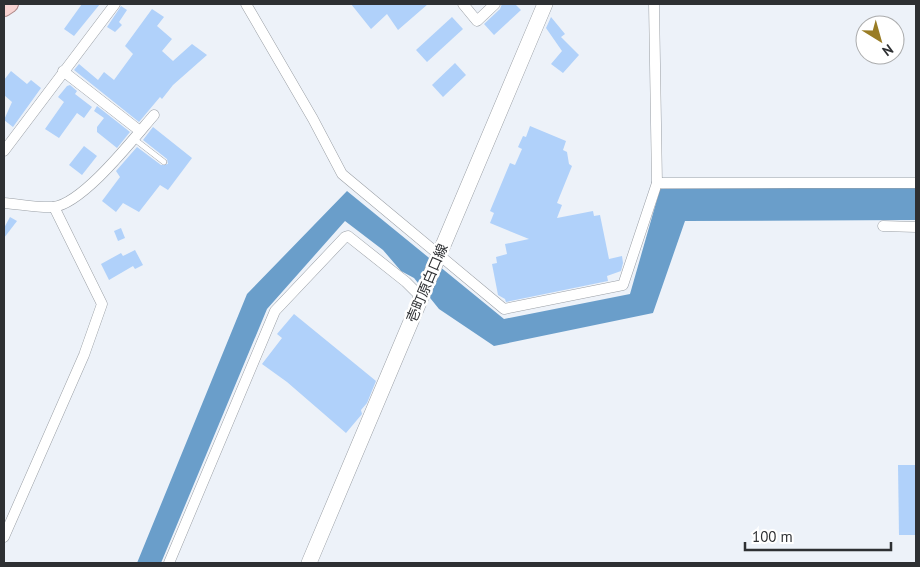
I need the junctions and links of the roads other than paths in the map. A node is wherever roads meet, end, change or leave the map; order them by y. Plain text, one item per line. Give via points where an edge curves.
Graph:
1 (10, 4) edge
2 (114, 4) edge
3 (246, 4) edge
4 (463, 4) edge
5 (495, 4) edge
6 (654, 4) edge
7 (543, 5) edge
8 (4, 8) edge
9 (64, 71) junction
10 (154, 115) dead end
11 (137, 135) junction
12 (4, 150) edge
13 (164, 162) dead end
14 (658, 183) junction
15 (916, 184) edge
16 (4, 202) edge
17 (54, 207) junction
18 (883, 226) dead end
19 (916, 227) edge
20 (438, 258) junction
21 (423, 294) junction
22 (4, 536) edge
23 (169, 563) edge
24 (309, 563) edge

1 - 8 main road
2 - 9 street
3 - 20 street via 342,174
4 - 5 street via 477,21
6 - 14 street
7 - 20 main road, 壱町原白口線
9 - 11 street
9 - 12 street
10 - 11 street
11 - 13 lane
11 - 17 street via 92,184
14 - 15 street
14 - 20 street via 623,285 504,309
16 - 17 street
17 - 22 street via 102,304 84,355
18 - 19 street
20 - 21 main road, 壱町原白口線
21 - 23 street via 348,236 338,244 276,311
21 - 24 main road, 壱町原白口線

